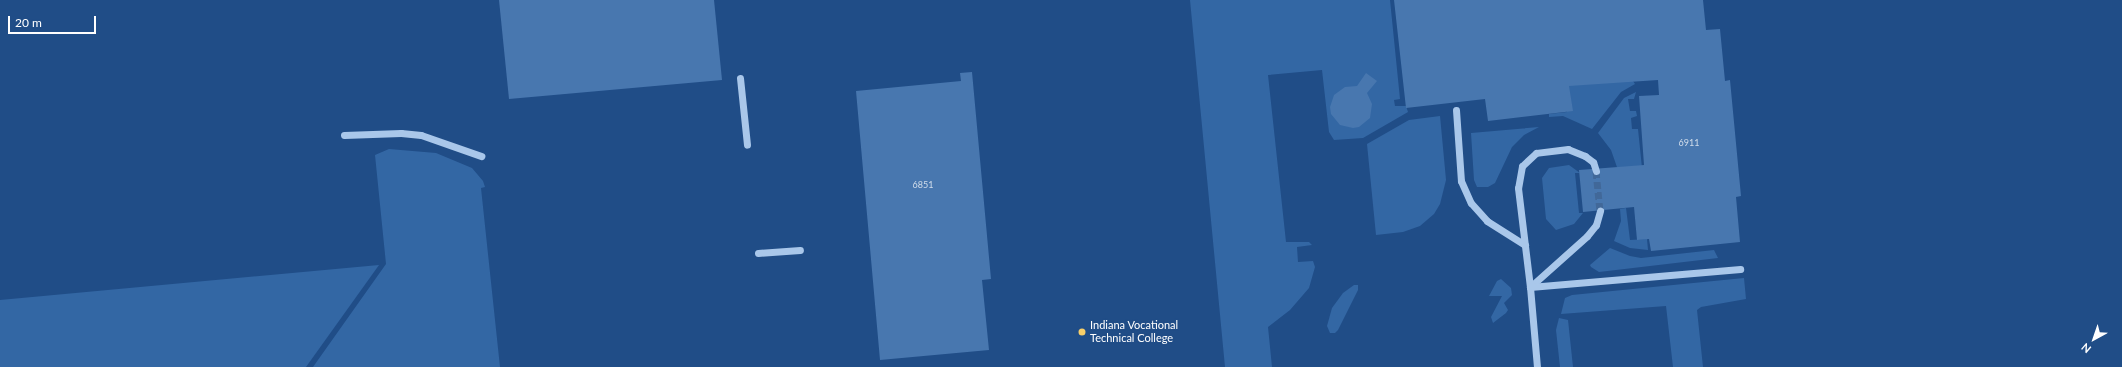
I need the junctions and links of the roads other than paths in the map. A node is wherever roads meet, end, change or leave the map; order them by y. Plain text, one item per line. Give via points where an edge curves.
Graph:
1 (740, 78) dead end
2 (1456, 110) dead end
3 (344, 135) dead end
4 (747, 145) dead end
5 (481, 156) dead end
6 (1596, 171) tunnel mouth
7 (1600, 211) tunnel mouth
8 (1525, 245) junction
9 (800, 250) dead end
10 (758, 253) dead end
11 (1740, 270) dead end
12 (1530, 287) junction
13 (1537, 367) edge

1 - 4 lane
2 - 8 lane via 1461,181 1471,204 1487,220
3 - 5 lane via 401,133 421,136
6 - 8 lane via 1593,162 1568,149 1536,153 1528,158 1522,166 1518,188
7 - 12 lane via 1596,225 1587,236
8 - 12 lane
9 - 10 lane
11 - 12 lane
12 - 13 lane

